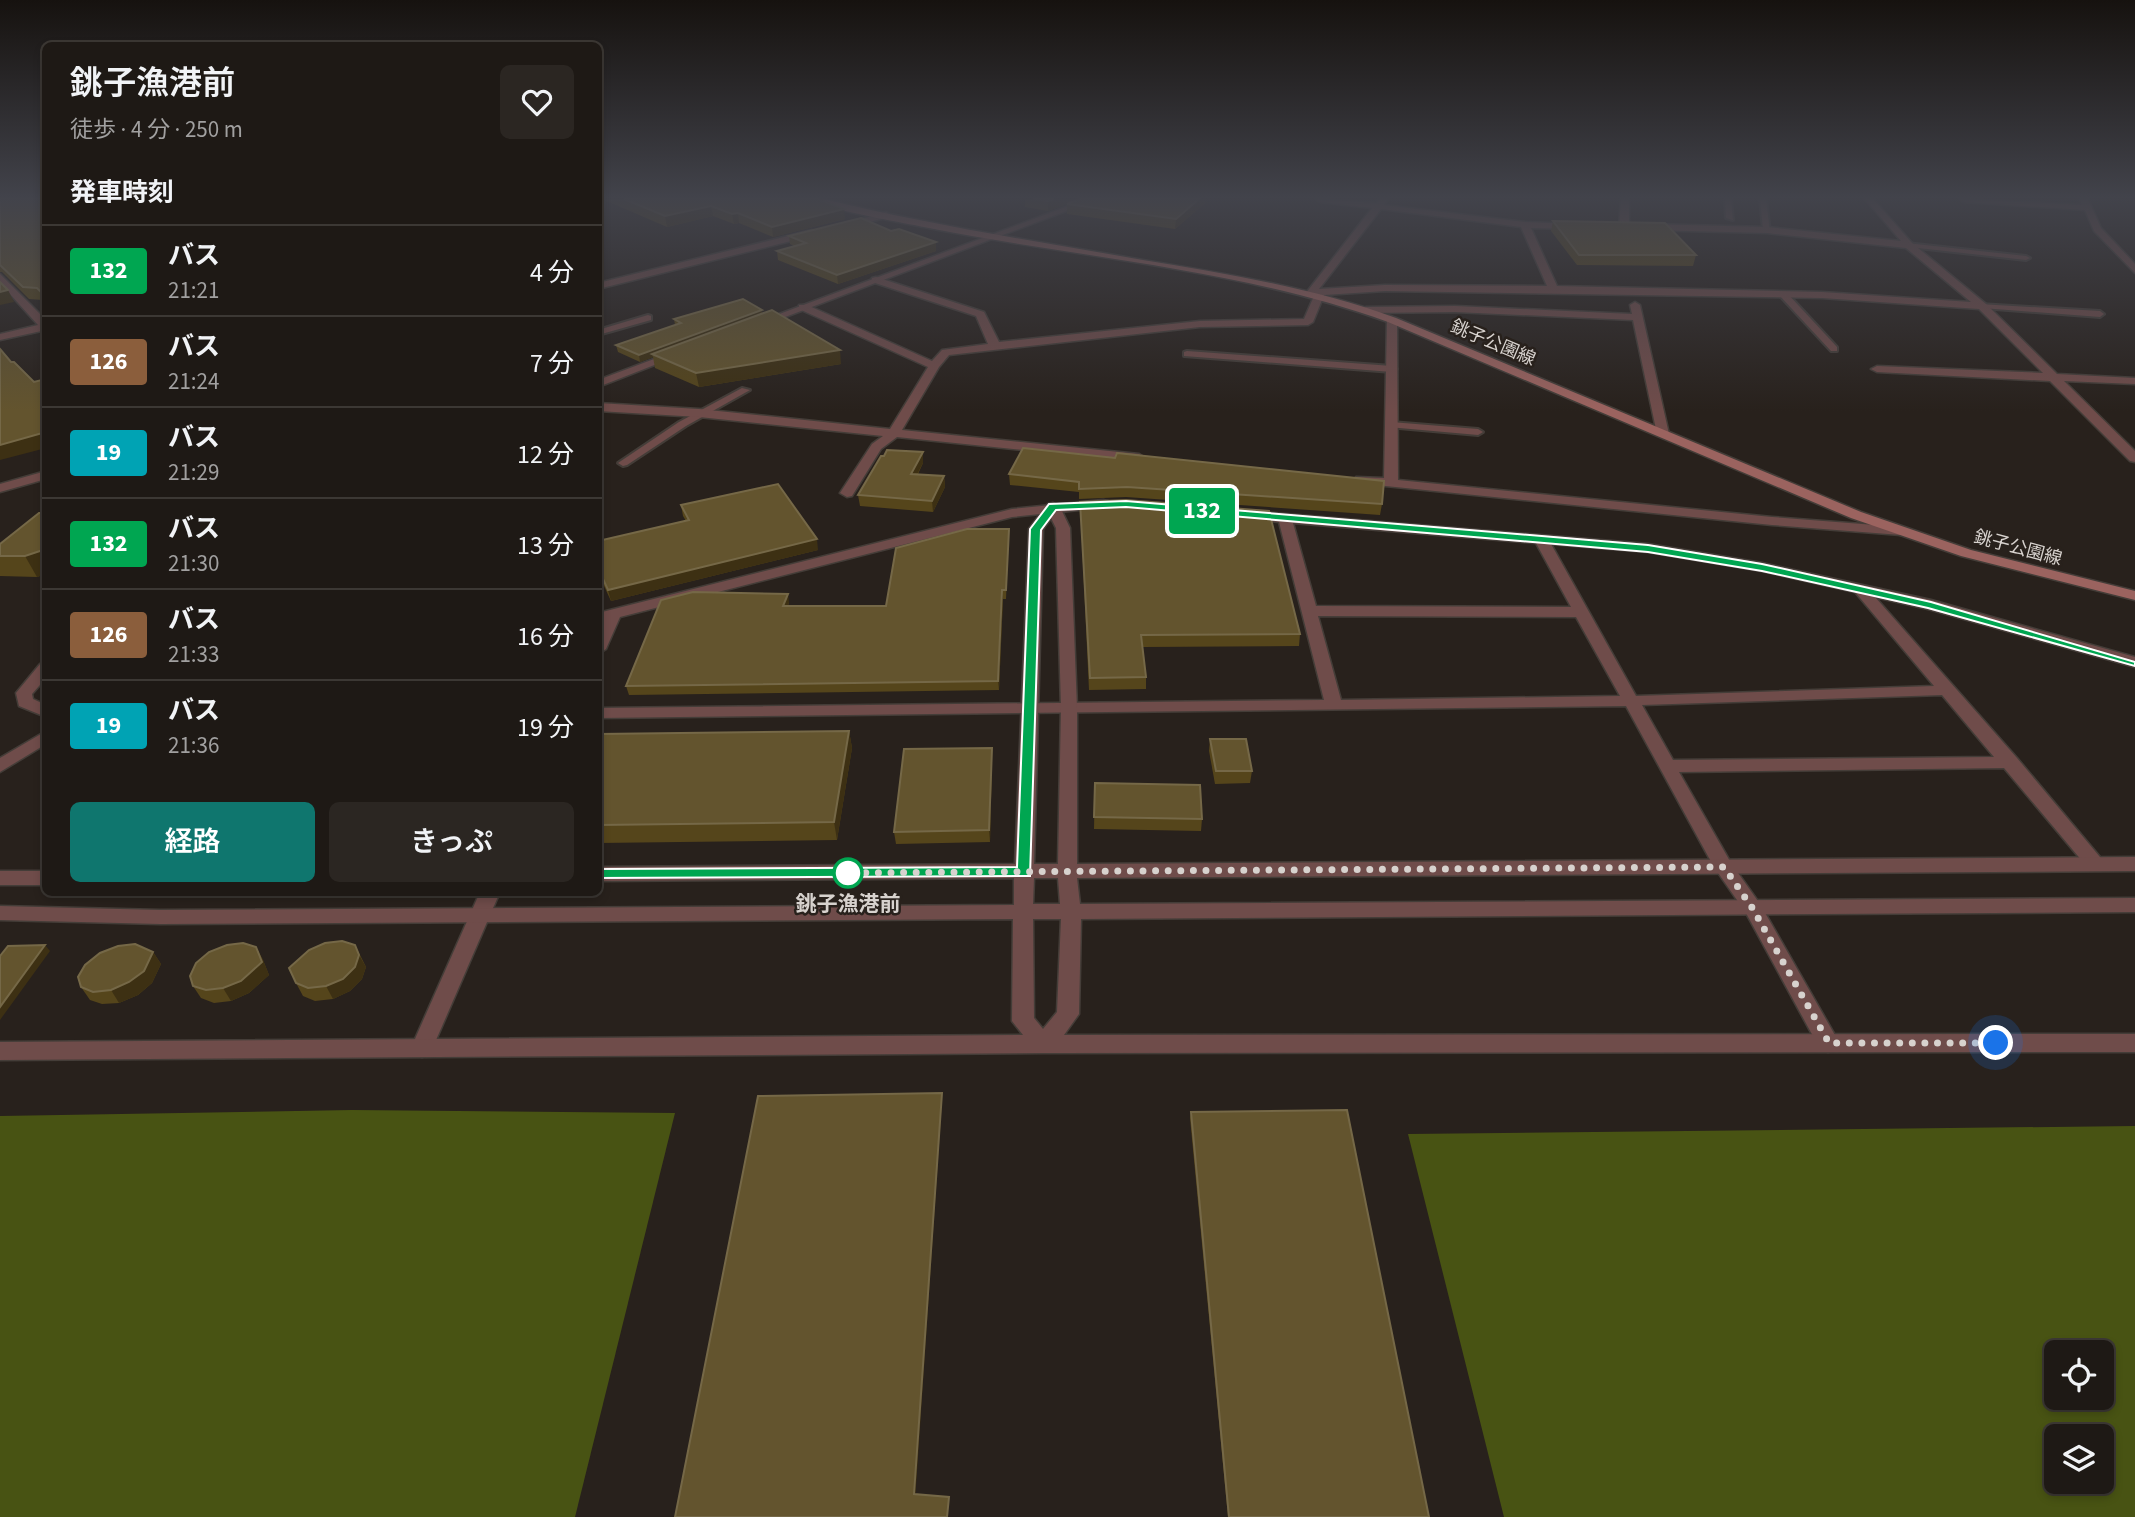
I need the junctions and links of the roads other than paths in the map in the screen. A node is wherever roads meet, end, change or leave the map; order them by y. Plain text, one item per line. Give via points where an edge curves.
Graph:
1 (664, 270) edge
2 (903, 270) edge
3 (1181, 270) edge
4 (1333, 270) edge
5 (1545, 270) edge
6 (1939, 270) edge
7 (0, 277) edge
8 (876, 280) junction
9 (602, 285) edge
10 (1553, 289) junction
11 (1633, 291) junction
12 (1315, 294) junction
13 (1783, 294) junction
14 (1982, 306) junction
15 (803, 307) junction
16 (1366, 310) junction
17 (2100, 314) dead end
18 (1638, 317) junction
19 (648, 318) dead end
20 (1392, 320) junction
21 (42, 323) edge
22 (752, 326) edge
23 (42, 327) edge
24 (602, 332) edge
25 (0, 337) edge
26 (995, 346) junction
27 (1834, 349) dead end
28 (688, 350) edge
29 (1188, 354) dead end
30 (934, 366) junction
31 (1392, 369) junction
32 (1877, 369) dead end
33 (2056, 378) junction
34 (602, 382) edge
35 (2135, 382) edge
36 (745, 390) dead end
37 (602, 407) edge
38 (699, 413) junction
39 (1391, 425) junction
40 (1478, 432) dead end
41 (893, 434) junction
42 (1663, 434) junction
43 (2135, 458) edge
44 (1156, 460) edge
45 (623, 463) dead end
46 (42, 476) edge
47 (1349, 479) edge
48 (1391, 483) junction
49 (0, 488) edge
50 (848, 493) dead end
51 (1116, 504) edge
52 (1053, 507) junction
53 (1232, 513) edge
54 (1285, 518) junction
55 (1901, 531) junction
56 (1540, 538) junction
57 (1861, 590) junction
58 (2135, 596) edge
59 (1309, 611) junction
60 (1582, 612) junction
61 (606, 616) edge
62 (2135, 662) edge
63 (42, 672) edge
64 (1948, 690) junction
65 (1632, 698) junction
66 (1334, 705) junction
67 (1032, 708) junction
68 (1069, 708) junction
69 (42, 710) edge
70 (602, 713) edge
71 (42, 739) edge
72 (2011, 762) junction
73 (0, 766) edge
74 (1670, 766) junction
75 (2095, 863) junction
76 (2135, 864) edge
77 (1724, 867) junction
78 (1068, 872) junction
79 (1025, 873) junction
80 (602, 874) edge
81 (0, 878) edge
82 (42, 878) edge
83 (488, 896) edge
84 (2135, 905) edge
85 (1753, 909) junction
86 (1022, 911) junction
87 (1070, 911) junction
88 (0, 913) edge
89 (481, 915) junction
90 (1829, 1043) junction
91 (2135, 1043) edge
92 (1044, 1044) junction
93 (422, 1048) junction
94 (0, 1051) edge

1 - 9 street
2 - 8 street
3 - 12 main road, 銚子公園線
4 - 12 street
5 - 10 street
6 - 14 street
7 - 21 street
8 - 15 street
8 - 26 street via 979,314
10 - 11 street
10 - 12 street via 1385,288
11 - 13 street
11 - 18 street
12 - 16 main road, 銚子公園線
12 - 26 street via 1308,322 1200,324
13 - 14 street
13 - 27 lane
14 - 17 lane
14 - 33 street
15 - 22 street
15 - 30 street
16 - 18 street
16 - 20 main road, 銚子公園線
18 - 42 street
19 - 24 lane
20 - 31 street
20 - 42 main road, 銚子公園線
23 - 25 street
26 - 30 street via 946,352
28 - 34 street
29 - 31 lane
30 - 41 street
31 - 39 street
32 - 33 street
33 - 35 street
33 - 43 street
36 - 38 lane
37 - 38 street
38 - 41 street
38 - 45 lane
39 - 40 lane
39 - 48 street
41 - 44 street
41 - 50 street via 876,447
42 - 55 main road, 銚子公園線
46 - 49 street
47 - 48 street
48 - 55 street
51 - 52 street
52 - 61 street via 1012,513
52 - 67 street via 1036,529
52 - 68 street via 1063,528
53 - 54 street
54 - 56 street
54 - 59 street
55 - 58 main road, 銚子公園線 via 1966,553
56 - 57 street via 1648,548
56 - 60 street
57 - 62 street
57 - 64 street
59 - 60 street
59 - 66 street
60 - 65 street
63 - 69 street via 24,693 26,702
64 - 65 street
64 - 72 street
65 - 66 street
65 - 74 street
66 - 68 street
67 - 68 street
67 - 70 street
67 - 79 street
68 - 78 street
71 - 73 street
72 - 74 street
72 - 75 street
74 - 77 street
75 - 76 street
75 - 77 street
77 - 78 street
77 - 85 street
78 - 79 street
78 - 87 street
79 - 80 street
79 - 86 street
81 - 82 street
83 - 89 street
84 - 85 street
85 - 87 street
85 - 90 street
86 - 87 street
86 - 89 street
86 - 92 street via 1023,1021
87 - 92 street via 1068,1014
88 - 89 street
89 - 93 street
90 - 91 street
90 - 92 street
92 - 93 street
93 - 94 street

